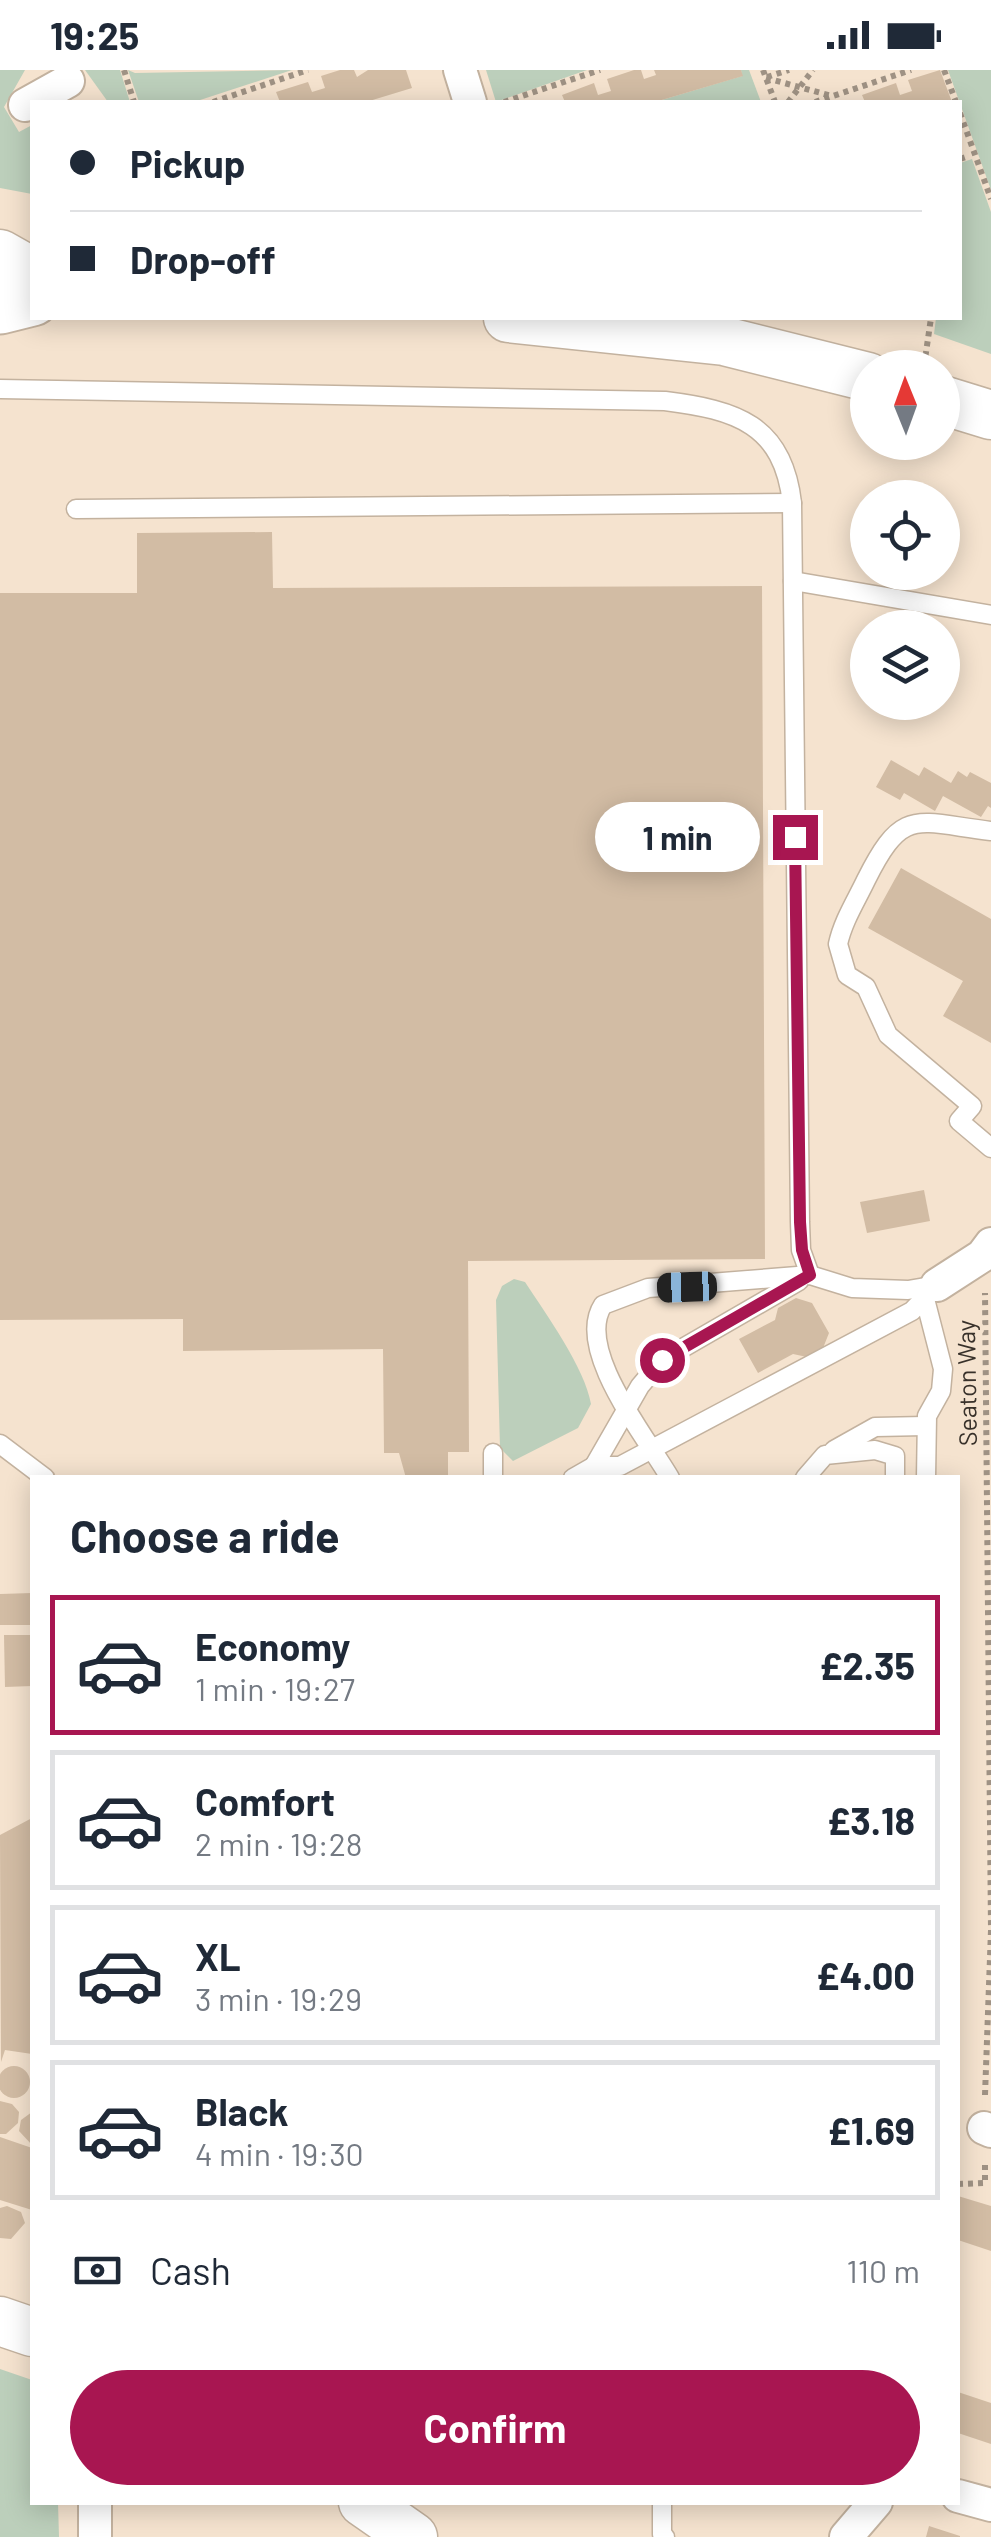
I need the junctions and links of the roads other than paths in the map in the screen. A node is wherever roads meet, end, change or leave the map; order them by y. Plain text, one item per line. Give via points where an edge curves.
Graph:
1 (460, 70) edge
2 (71, 85) edge
3 (36, 100) edge
4 (469, 100) edge
5 (30, 103) edge
6 (25, 105) dead end
7 (0, 254) edge
8 (30, 271) edge
9 (0, 283) edge
10 (30, 286) edge
11 (30, 298) edge
12 (0, 306) edge
13 (527, 320) edge
14 (850, 372) edge
15 (0, 390) edge
16 (960, 406) edge
17 (991, 416) edge
18 (792, 503) junction
19 (76, 509) dead end
20 (793, 582) junction
21 (991, 615) edge
22 (991, 831) edge
23 (991, 1148) edge
24 (986, 1250) edge
25 (810, 1275) junction
26 (931, 1292) junction
27 (628, 1408) junction
28 (925, 1426) junction
29 (0, 1444) edge
30 (653, 1449) junction
31 (492, 1453) dead end
32 (825, 1455) junction
33 (594, 1466) junction
34 (41, 1475) edge
35 (493, 1475) edge
36 (579, 1475) edge
37 (668, 1475) edge
38 (808, 1475) edge
39 (895, 1475) edge
40 (926, 1475) edge
41 (0, 2321) edge
42 (30, 2331) edge
43 (960, 2497) edge
44 (94, 2505) edge
45 (367, 2505) edge
46 (662, 2505) edge
47 (873, 2505) edge
48 (991, 2505) edge
49 (95, 2537) edge
50 (413, 2537) edge
51 (666, 2537) edge
52 (846, 2537) edge

1 - 4 street
2 - 3 street
5 - 6 street
7 - 8 street
9 - 10 street
11 - 12 highway
13 - 14 street via 724,341
15 - 18 lane via 707,406 756,427 772,443 789,476
16 - 17 street
18 - 19 lane
18 - 20 lane
20 - 21 lane
20 - 25 lane via 800,1222
22 - 23 lane via 914,824 896,830 881,846 838,944 848,975 866,988 888,1036 972,1106 959,1121
24 - 26 street
25 - 26 lane via 852,1288
25 - 27 lane via 662,1360
25 - 27 lane via 648,1288 603,1305 594,1329 597,1347
26 - 28 lane via 944,1369
26 - 30 lane via 912,1311
27 - 30 lane
27 - 33 lane
28 - 32 lane via 875,1427
28 - 40 lane
29 - 34 lane
30 - 33 lane via 620,1466
30 - 37 lane
31 - 35 lane
32 - 38 lane
32 - 39 lane via 885,1453 895,1456
33 - 36 lane
41 - 42 street
43 - 48 street
44 - 49 street
45 - 50 street
46 - 51 lane
47 - 52 street

